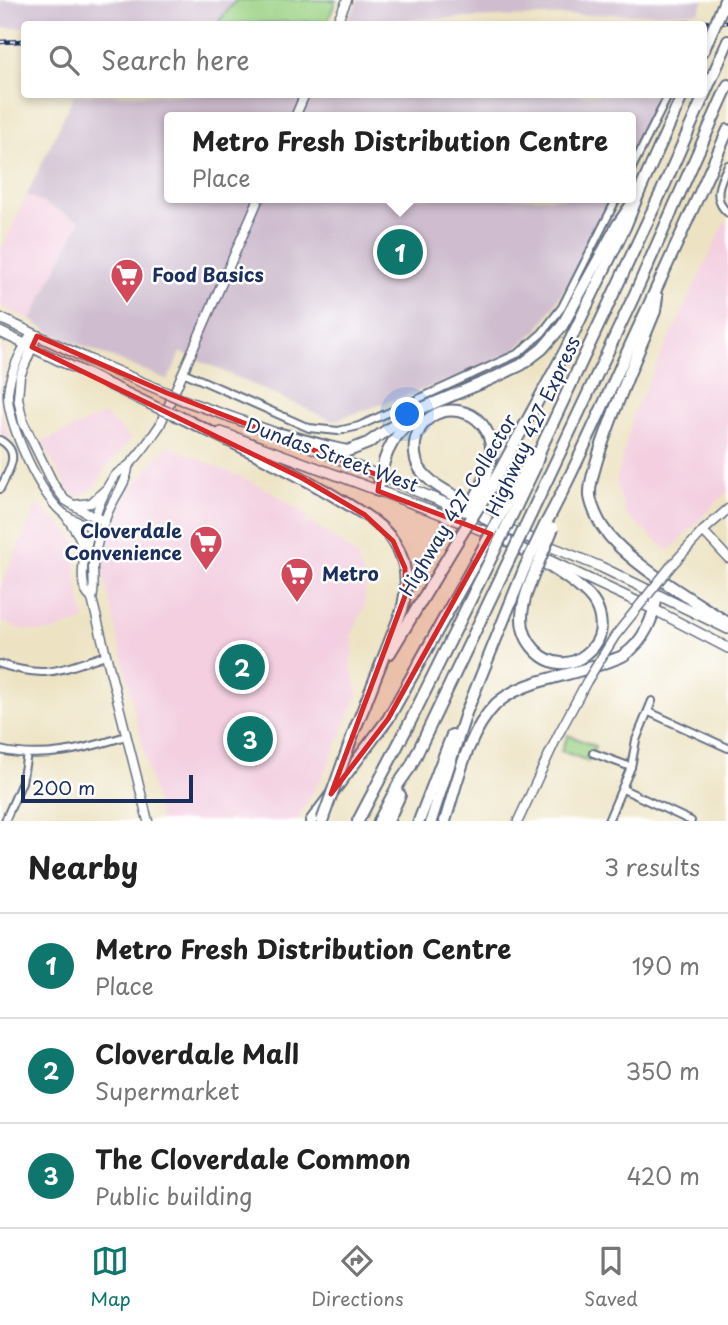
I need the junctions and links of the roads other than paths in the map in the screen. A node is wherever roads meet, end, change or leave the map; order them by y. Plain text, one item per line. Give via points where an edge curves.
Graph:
1 (347, 0) edge
2 (726, 0) edge
3 (337, 21) edge
4 (728, 41) edge
5 (707, 42) edge
6 (728, 85) edge
7 (707, 89) edge
8 (667, 98) edge
9 (681, 98) edge
10 (703, 98) edge
11 (728, 130) edge
12 (636, 160) edge
13 (728, 165) edge
14 (638, 195) junction
15 (636, 198) edge
16 (636, 200) edge
17 (257, 203) edge
18 (614, 203) edge
19 (632, 203) edge
20 (635, 203) edge
21 (728, 213) edge
22 (660, 282) junction
23 (0, 318) edge
24 (0, 332) edge
25 (35, 334) junction
26 (29, 346) junction
27 (183, 372) junction
28 (438, 402) junction
29 (176, 415) junction
30 (281, 434) junction
31 (0, 440) edge
32 (128, 467) junction
33 (380, 476) junction
34 (486, 485) junction
35 (0, 489) edge
36 (105, 489) junction
37 (378, 491) junction
38 (71, 505) junction
39 (512, 505) junction
40 (728, 509) edge
41 (66, 516) junction
42 (95, 517) junction
43 (488, 520) junction
44 (105, 521) junction
45 (92, 526) junction
46 (102, 530) junction
47 (703, 531) junction
48 (510, 542) junction
49 (85, 555) junction
50 (728, 558) edge
51 (530, 569) junction
52 (518, 582) junction
53 (657, 596) junction
54 (92, 599) junction
55 (655, 610) junction
56 (728, 622) edge
57 (728, 629) edge
58 (728, 648) edge
59 (106, 655) junction
60 (0, 664) edge
61 (652, 701) dead end
62 (364, 707) junction
63 (649, 712) junction
64 (127, 736) junction
65 (728, 748) edge
66 (0, 750) edge
67 (593, 752) dead end
68 (27, 754) junction
69 (411, 766) junction
70 (631, 767) junction
71 (622, 789) junction
72 (320, 816) edge
73 (5, 821) edge
74 (148, 821) edge
75 (309, 821) edge
76 (358, 821) edge
77 (379, 821) edge
78 (388, 821) edge
79 (419, 821) edge
80 (431, 821) edge
81 (445, 821) edge
82 (518, 821) edge
83 (608, 821) edge
84 (691, 821) edge

1 - 3 main road
2 - 5 highway, bridge
4 - 7 highway, Highway 427 Express
6 - 69 highway, Highway 427 Express, bridge via 634,296
8 - 12 street
9 - 14 highway, Highway 427 Collector
10 - 39 highway, Highway 427 Express via 535,467
11 - 22 highway
13 - 21 street via 718,187
14 - 15 highway
14 - 16 highway, Highway 427 Collector
17 - 27 main road
18 - 27 street via 562,307 542,333 519,353 359,426 338,431 309,428
19 - 28 highway via 562,326 542,349 521,365
20 - 34 highway, Highway 427 Collector via 566,349
22 - 51 highway, bridge
22 - 56 highway via 655,311 604,435 590,496 599,521 631,557
23 - 25 main road, Dundas Street West
24 - 26 main road, Dundas Street West
25 - 26 main road
25 - 30 main road, Dundas Street West, bridge via 183,400
26 - 29 main road, Dundas Street West, bridge
26 - 38 main road via 18,398 23,422 54,485
26 - 41 main road via 11,377 10,416 42,488
27 - 32 main road via 160,425
28 - 30 highway via 353,449
28 - 33 highway via 401,430 387,451
29 - 37 main road, Dundas Street West
29 - 62 highway via 358,511 378,525 399,550 406,581 402,610
30 - 33 main road, Dundas Street West
31 - 35 street via 13,457
32 - 36 main road
32 - 44 main road
33 - 37 highway
33 - 43 main road, Dundas Street West
34 - 43 highway via 491,447 475,417 460,410 443,411 420,428 415,447 418,466 432,482
34 - 62 highway, Highway 427 Collector, bridge via 384,663
36 - 38 main road via 90,503
36 - 42 main road
37 - 48 main road, Dundas Street West
38 - 42 main road
39 - 72 highway, bridge via 388,719
39 - 76 highway, Highway 427 Express, bridge via 494,552
40 - 47 main road
41 - 45 main road
41 - 49 main road
42 - 44 main road
42 - 45 main road
43 - 53 main road, Dundas Street West
44 - 46 main road
45 - 46 main road
45 - 49 main road
46 - 54 main road via 94,559
47 - 50 main road
47 - 82 main road, bridge via 615,636 558,735
48 - 51 highway via 578,586 594,602 601,622 599,637 581,658 567,663 550,661 529,644 522,617
48 - 55 main road, Dundas Street West
49 - 54 main road via 85,591
51 - 52 highway
52 - 79 highway
52 - 80 highway via 466,713
53 - 55 highway
53 - 57 main road, Dundas Street West
54 - 59 main road
55 - 58 main road, Dundas Street West
55 - 81 highway via 644,634 624,655 527,685 496,704 472,738
59 - 60 street via 54,672
59 - 64 main road
61 - 63 street
62 - 72 highway, Highway 427 Collector, bridge
63 - 65 street
63 - 70 street via 636,740
64 - 68 street via 83,750
64 - 74 main road
66 - 68 street
67 - 70 street
68 - 73 street via 22,782
69 - 77 highway, Highway 427 Express
69 - 78 highway
70 - 71 street
71 - 83 street
71 - 84 street
72 - 75 highway

